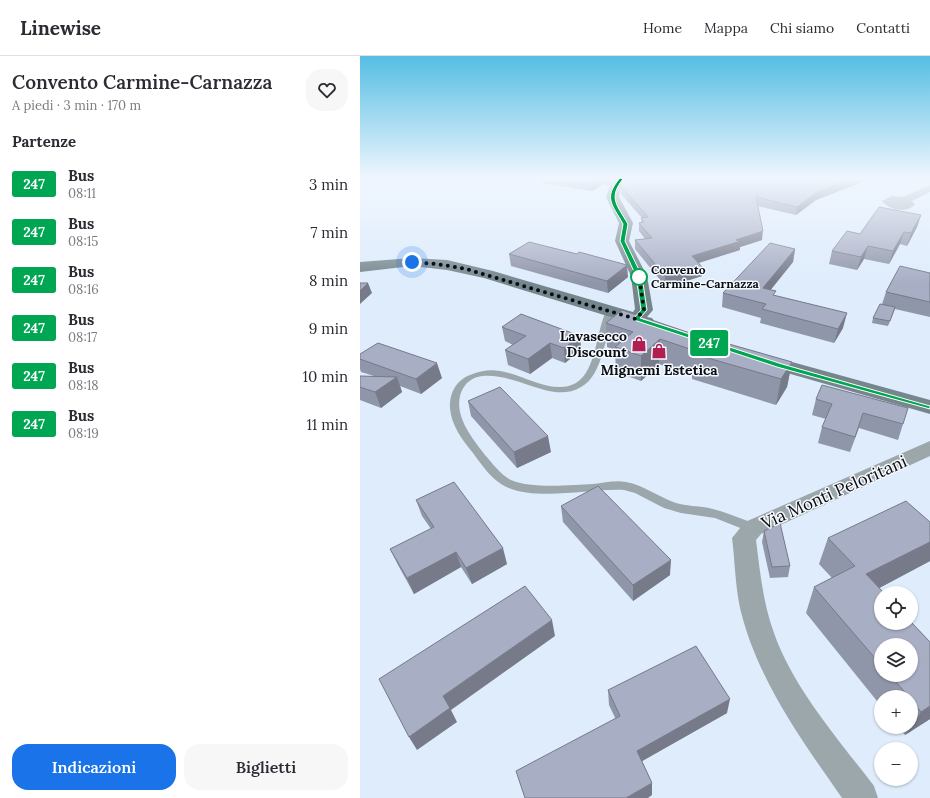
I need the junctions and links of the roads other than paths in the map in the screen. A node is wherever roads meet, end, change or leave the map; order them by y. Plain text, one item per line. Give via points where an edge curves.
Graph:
1 (620, 214) edge
2 (360, 266) edge
3 (607, 310) junction
4 (636, 319) junction
5 (665, 328) edge
6 (744, 354) edge
7 (930, 407) edge
8 (930, 448) edge
9 (753, 528) junction
10 (862, 798) edge

1 - 4 main road via 626,224 622,241 639,276 644,310
2 - 3 main road via 412,262 447,265 488,274
3 - 4 main road
3 - 9 lane via 594,363 581,384 573,388 552,389 494,372 478,374 462,384 454,402 461,428 468,440 498,477 509,484 524,488 585,488 616,484 628,486 674,507 728,517
4 - 5 main road
6 - 7 main road
8 - 9 street, Via Monti Peloritani
9 - 10 street, Via Monti Peloritani via 744,538 753,608 776,672 800,711

